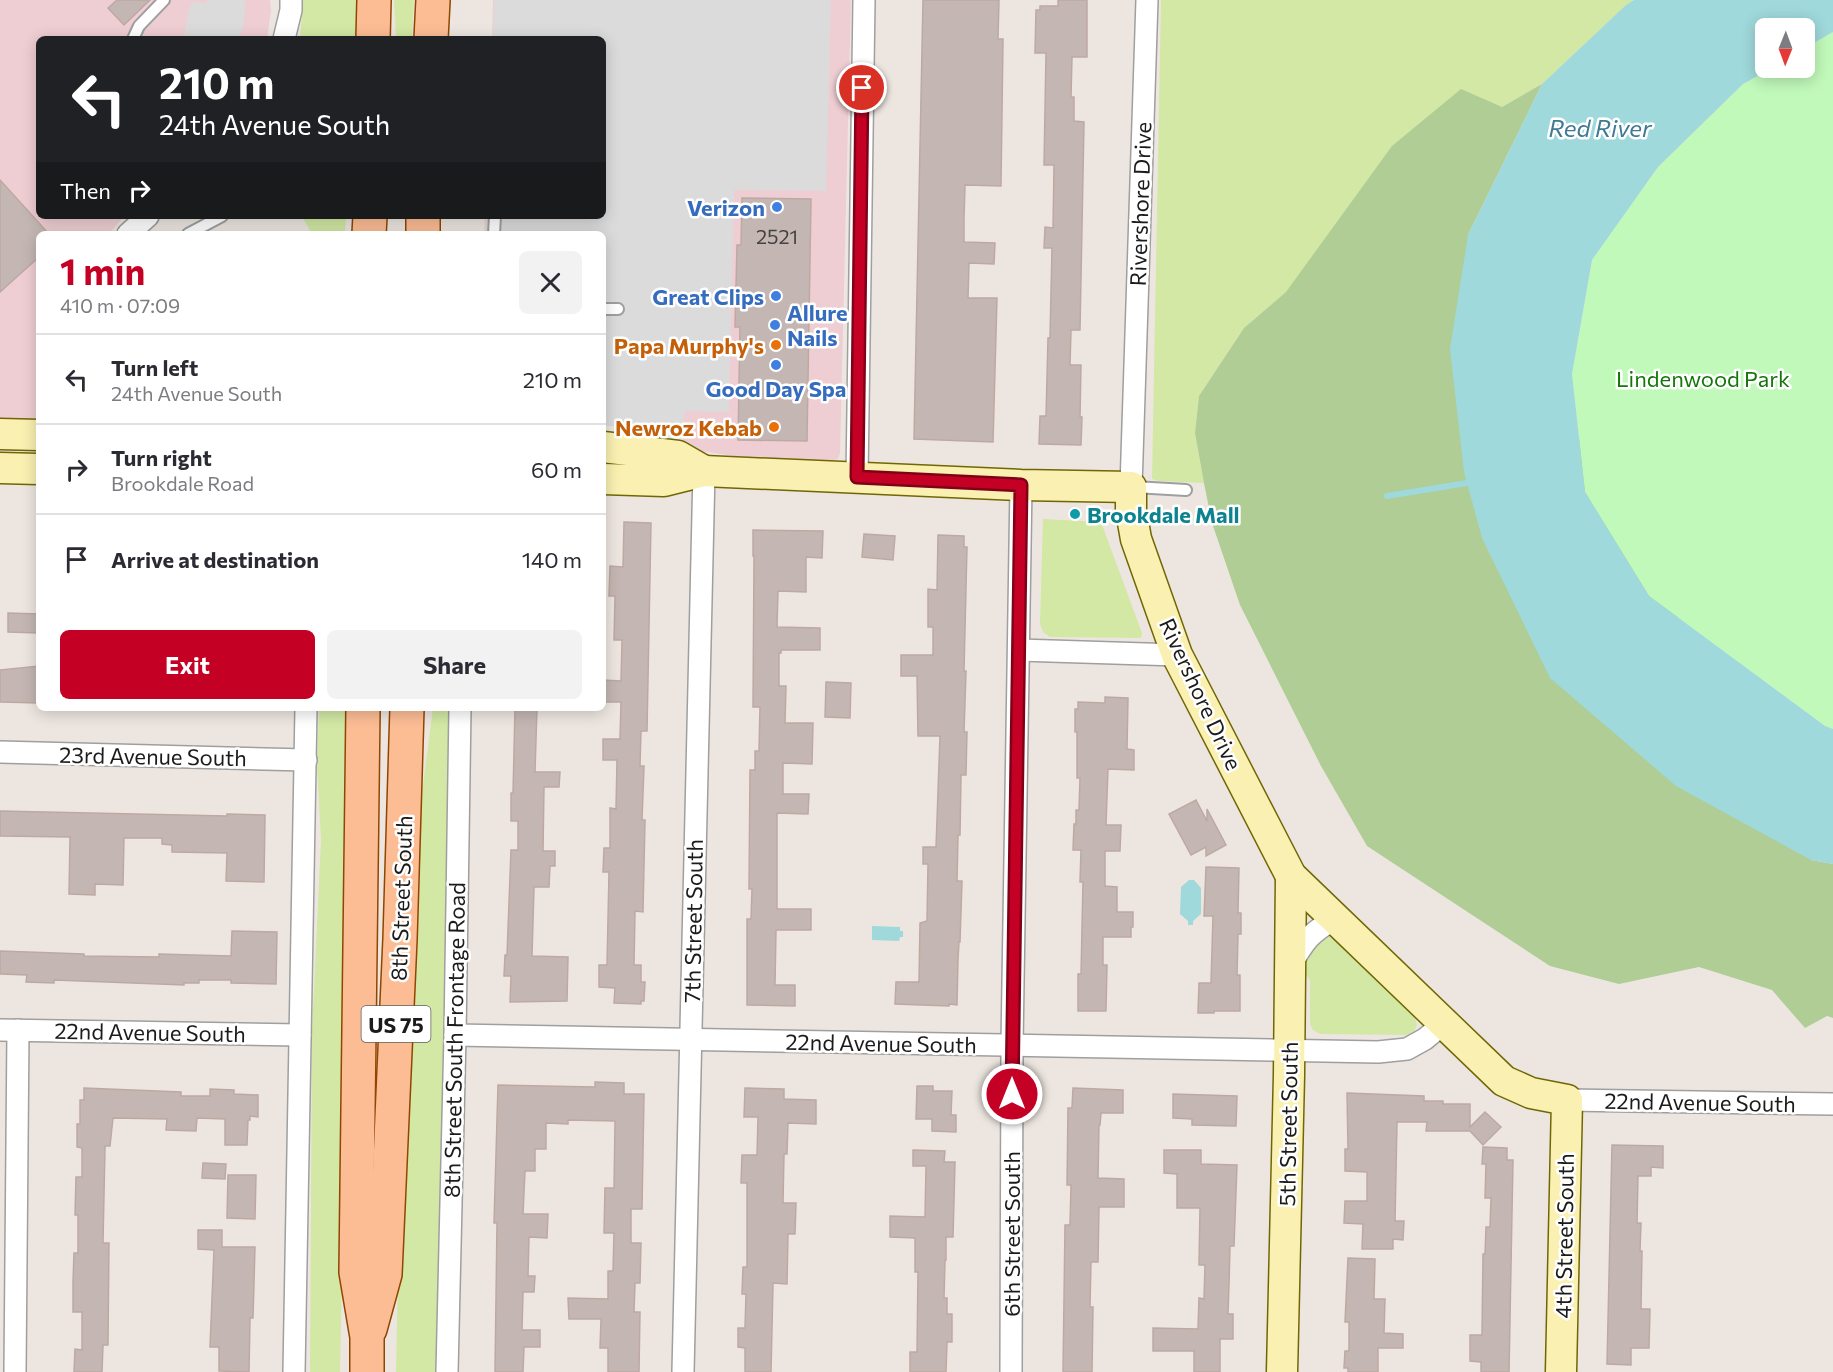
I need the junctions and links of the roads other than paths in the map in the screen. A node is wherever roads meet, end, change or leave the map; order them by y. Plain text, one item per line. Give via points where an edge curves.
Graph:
1 (164, 0) edge
2 (279, 0) edge
3 (291, 0) edge
4 (374, 0) edge
5 (433, 0) edge
6 (864, 0) edge
7 (1147, 0) edge
8 (134, 36) edge
9 (284, 36) edge
10 (285, 36) edge
11 (373, 36) edge
12 (431, 36) edge
13 (145, 219) edge
14 (216, 219) edge
15 (131, 231) edge
16 (194, 231) edge
17 (606, 309) edge
18 (618, 309) dead end
19 (0, 434) edge
20 (36, 435) edge
21 (606, 447) edge
22 (0, 468) edge
23 (36, 469) edge
24 (704, 471) junction
25 (857, 477) junction
26 (606, 479) edge
27 (1021, 485) junction
28 (1131, 487) junction
29 (1186, 490) dead end
30 (1019, 650) junction
31 (1177, 655) junction
32 (306, 711) edge
33 (363, 711) edge
34 (407, 711) edge
35 (460, 711) edge
36 (0, 752) edge
37 (306, 760) junction
38 (1291, 876) junction
39 (1335, 919) junction
40 (1290, 967) junction
41 (1443, 1024) junction
42 (9, 1030) edge
43 (300, 1035) junction
44 (455, 1035) junction
45 (690, 1039) junction
46 (1012, 1045) junction
47 (1290, 1050) junction
48 (1567, 1100) junction
49 (1833, 1104) edge
50 (7, 1314) edge
51 (368, 1336) junction
52 (15, 1372) edge
53 (294, 1372) edge
54 (367, 1372) edge
55 (447, 1372) edge
56 (683, 1372) edge
57 (1011, 1372) edge
58 (1282, 1372) edge
59 (1561, 1372) edge

1 - 8 lane
2 - 9 street
3 - 10 street
4 - 11 main road
5 - 12 main road
6 - 25 street
7 - 28 street, Rivershore Drive
13 - 15 street
14 - 16 lane
17 - 18 lane
19 - 20 street
21 - 24 street via 678,456
22 - 23 street
24 - 25 street
24 - 26 street via 664,481
24 - 45 street, 7th Street South
25 - 27 street
27 - 28 street
27 - 30 street, 6th Street South
28 - 29 lane
28 - 31 street, Rivershore Drive via 1136,539
30 - 31 street
30 - 46 street, 6th Street South
31 - 38 street, Rivershore Drive
32 - 37 street
33 - 51 main road, 8th Street South / US 75 via 356,1272
34 - 51 main road, 8th Street South / US 75 via 385,1274
35 - 44 street, 8th Street South Frontage Road
36 - 37 street, 23rd Avenue South
37 - 43 street
38 - 39 street, Rivershore Drive
38 - 40 street, 5th Street South
39 - 40 street via 1302,944
39 - 41 street, Rivershore Drive
40 - 47 street, 5th Street South
41 - 47 street, 22nd Avenue South via 1407,1049
41 - 48 street, Rivershore Drive via 1504,1081 1531,1093
42 - 43 street, 22nd Avenue South
42 - 50 street
43 - 53 street
44 - 45 street, 22nd Avenue South
44 - 55 street, 8th Street South Frontage Road
45 - 46 street, 22nd Avenue South
45 - 56 street, 7th Street South
46 - 47 street, 22nd Avenue South
46 - 57 street, 6th Street South
47 - 58 street, 5th Street South
48 - 49 street, 22nd Avenue South
48 - 59 street, 4th Street South
50 - 52 street
51 - 54 main road, 8th Street South / US 75

